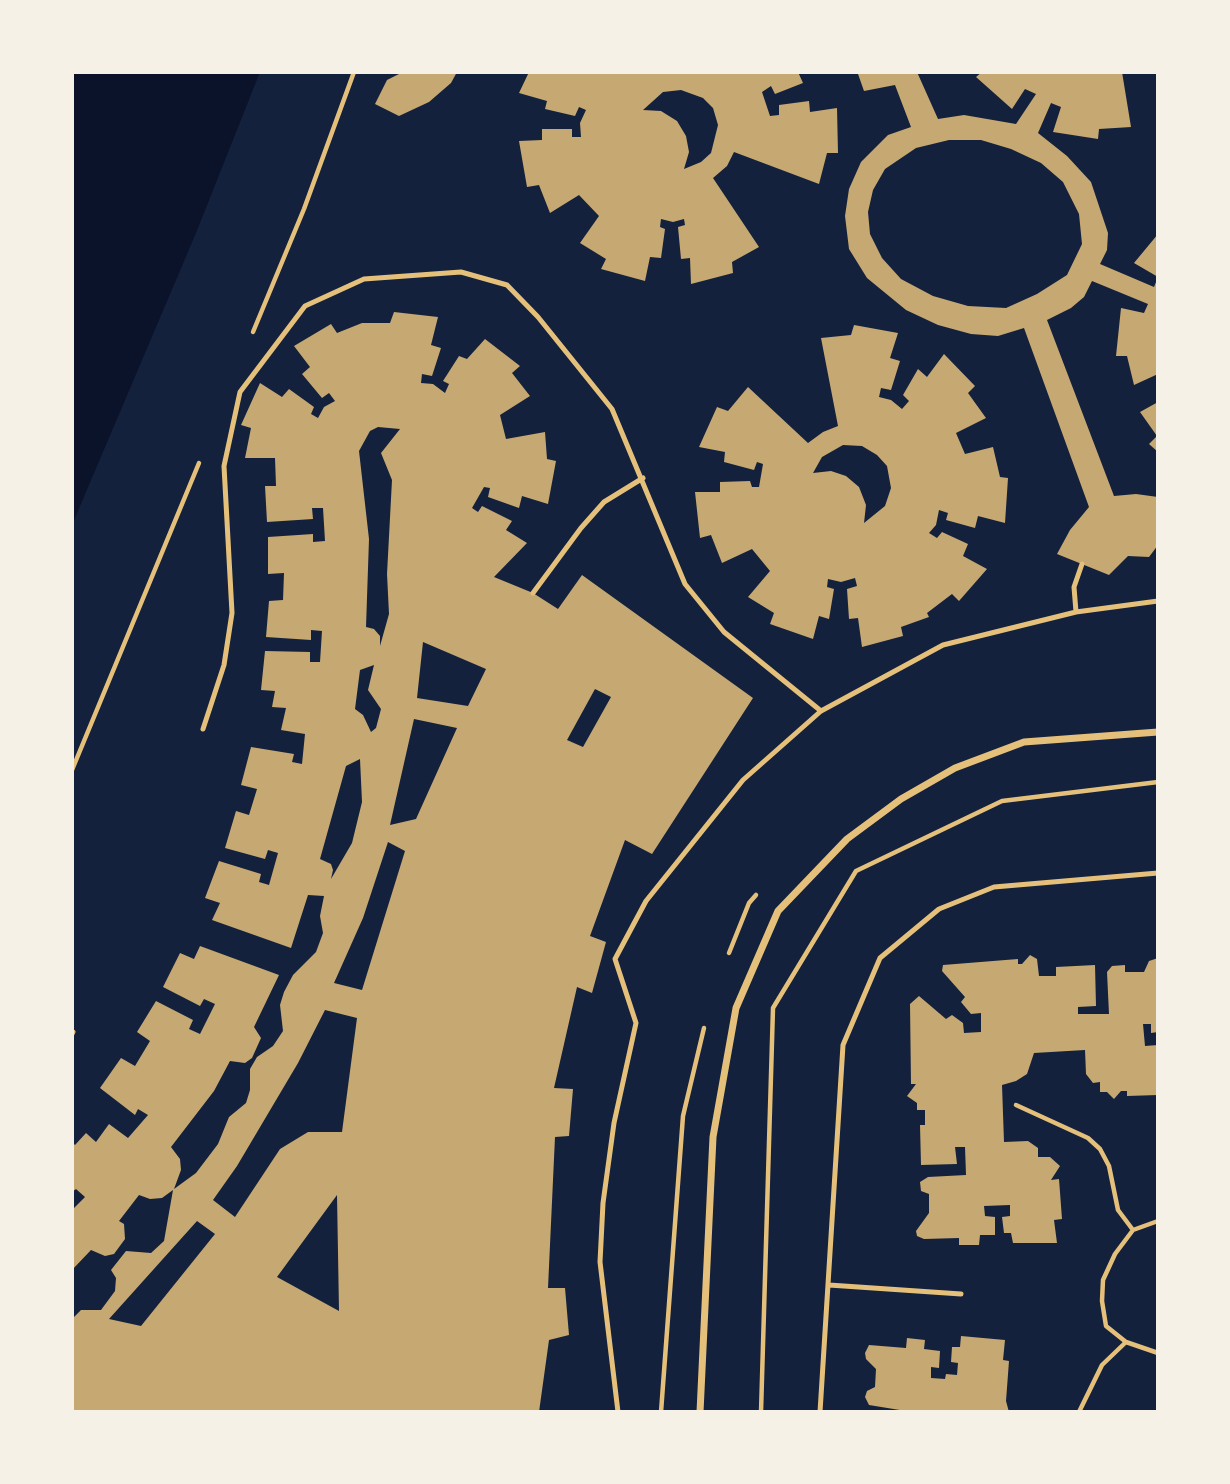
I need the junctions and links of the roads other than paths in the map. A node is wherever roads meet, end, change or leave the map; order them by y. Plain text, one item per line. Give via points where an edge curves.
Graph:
1 (643, 478) junction
2 (1082, 564) dead end
3 (533, 593) dead end
4 (1158, 601) edge
5 (1076, 612) junction
6 (821, 711) junction
7 (203, 729) dead end
8 (1158, 732) edge
9 (1158, 873) edge
10 (829, 1285) junction
11 (961, 1294) dead end
12 (618, 1412) edge
13 (700, 1412) edge
14 (820, 1412) edge

1 - 3 lane via 604,502
1 - 6 lane via 685,584 723,632
1 - 7 lane via 612,409 507,285 461,272 364,279 305,306 240,393 224,466 232,613 224,665
2 - 5 lane via 1074,587
4 - 5 lane
5 - 6 lane via 943,645
6 - 12 lane via 743,780 646,901 615,959 635,1023 614,1123 601,1250
8 - 13 street via 1024,742 955,768 901,799 847,839 778,911 736,1008 713,1137
9 - 10 lane via 994,887 939,909 880,958 843,1045
10 - 11 lane
10 - 14 lane

